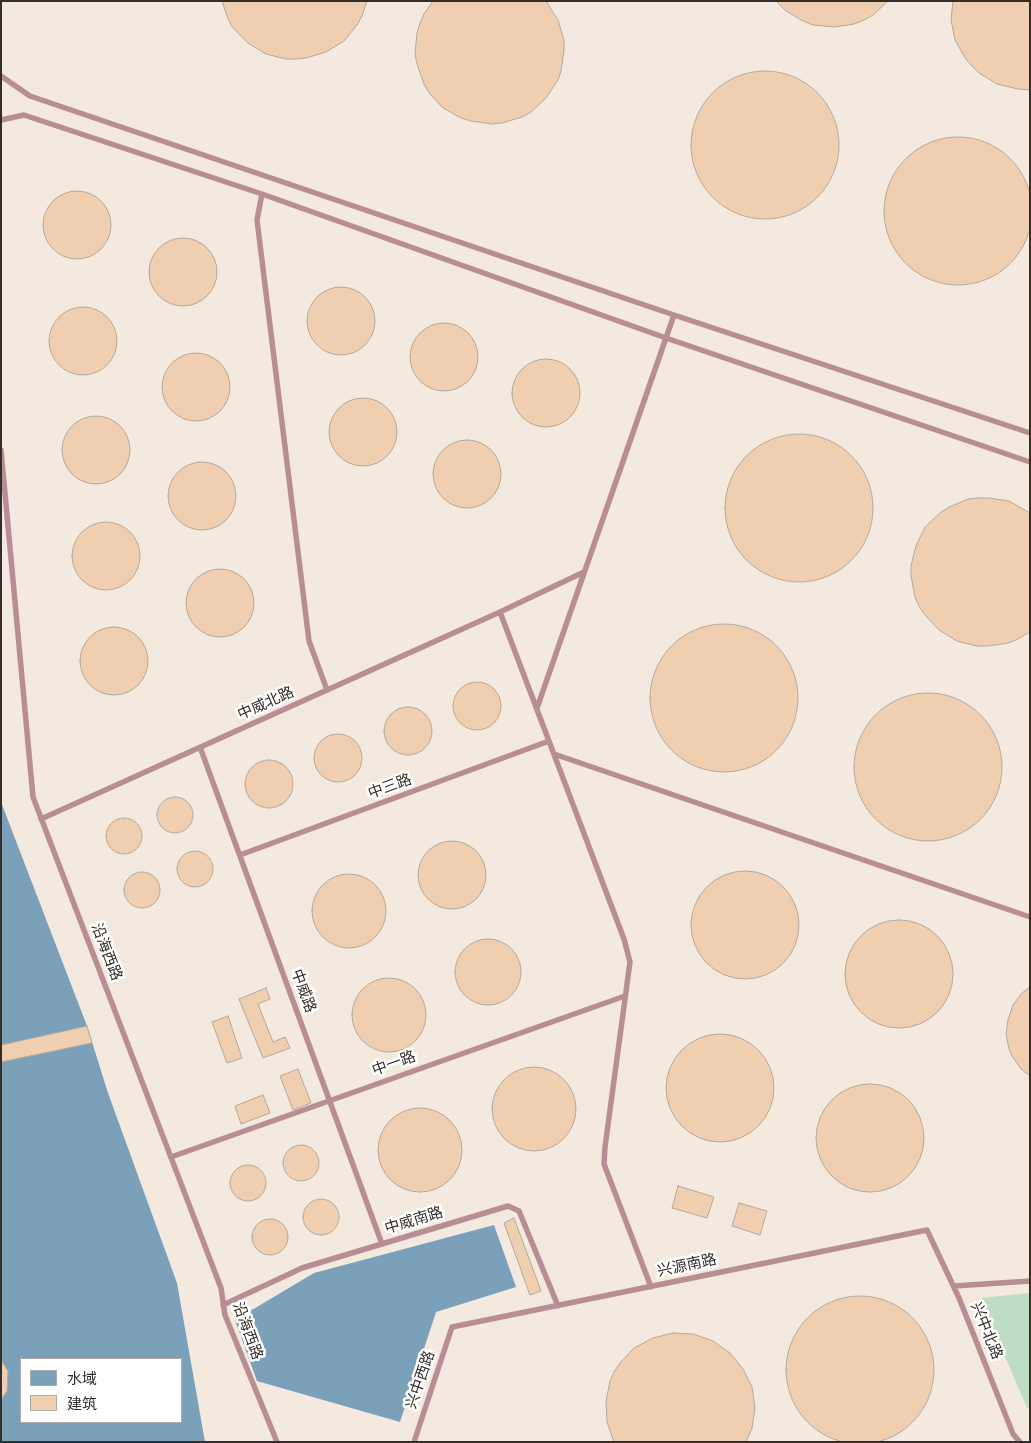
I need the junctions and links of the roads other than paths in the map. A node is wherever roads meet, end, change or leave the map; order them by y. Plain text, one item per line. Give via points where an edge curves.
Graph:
1 (1, 76) edge
2 (1, 120) edge
3 (262, 194) junction
4 (674, 315) junction
5 (666, 338) junction
6 (1030, 433) edge
7 (1, 450) edge
8 (1030, 462) edge
9 (584, 572) junction
10 (500, 612) junction
11 (327, 690) junction
12 (537, 708) junction
13 (550, 741) junction
14 (200, 747) junction
15 (554, 754) junction
16 (41, 819) junction
17 (240, 855) junction
18 (1030, 917) edge
19 (625, 996) junction
20 (330, 1100) junction
21 (171, 1157) junction
22 (927, 1230) joint
23 (382, 1244) junction
24 (1030, 1281) edge
25 (954, 1286) junction
26 (651, 1287) junction
27 (223, 1305) junction
28 (558, 1306) junction
29 (452, 1327) joint
30 (277, 1442) edge
31 (414, 1442) edge
32 (1020, 1442) edge

1 - 4 lane via 30,96
2 - 3 lane via 24,116
3 - 5 lane
3 - 11 lane via 257,220 309,641
4 - 5 lane
4 - 6 lane
5 - 8 lane
5 - 9 lane
7 - 16 lane, 沿海西路 via 33,797
9 - 10 lane, 中威北路
9 - 12 lane
10 - 11 lane, 中威北路
10 - 12 lane
11 - 14 lane, 中威北路
12 - 13 lane
13 - 15 lane
13 - 17 lane, 中三路
14 - 16 lane, 中威北路
14 - 17 lane, 中威路
15 - 18 lane
15 - 19 lane via 624,940 630,962
16 - 21 lane, 沿海西路
17 - 20 lane, 中威路
19 - 20 lane, 中一路
19 - 26 lane via 604,1164
20 - 21 lane, 中一路
20 - 23 lane, 中威路
21 - 27 lane, 沿海西路 via 221,1288
22 - 25 lane, 兴中北路
22 - 26 lane, 兴源南路
23 - 27 lane, 中威南路 via 302,1268
23 - 28 lane, 中威南路 via 508,1206 518,1211
24 - 25 lane
25 - 32 lane, 兴中北路
26 - 28 lane, 兴源南路
27 - 30 lane, 沿海西路
28 - 29 lane, 兴源南路
29 - 31 lane, 兴中西路

